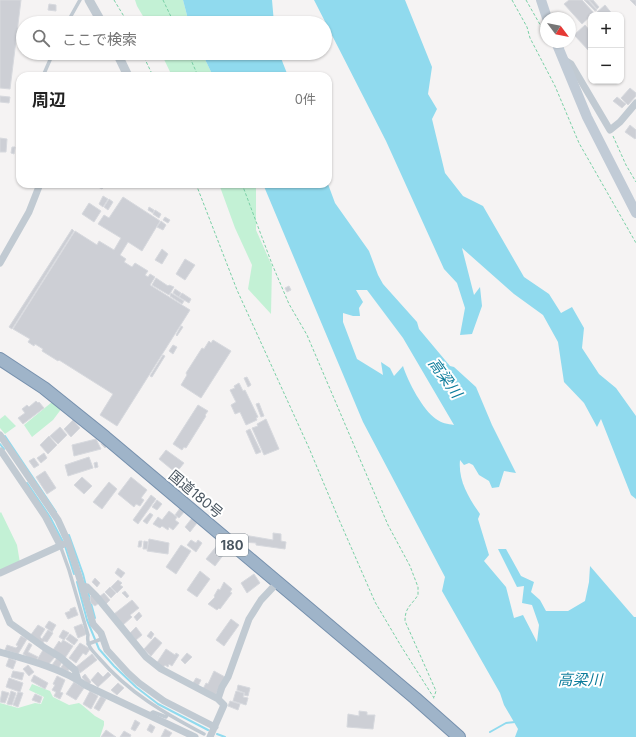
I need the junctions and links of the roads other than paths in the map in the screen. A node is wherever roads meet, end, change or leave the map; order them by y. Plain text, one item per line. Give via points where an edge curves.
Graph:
1 (80, 0) edge
2 (89, 0) edge
3 (541, 0) edge
4 (545, 12) edge
5 (71, 16) edge
6 (98, 16) edge
7 (558, 48) edge
8 (562, 59) junction
9 (49, 60) edge
10 (120, 60) edge
11 (45, 72) edge
12 (126, 72) edge
13 (636, 103) edge
14 (39, 188) edge
15 (636, 213) edge
16 (0, 263) edge
17 (0, 359) edge
18 (0, 435) edge
19 (1, 450) edge
20 (64, 543) junction
21 (0, 572) edge
22 (277, 583) junction
23 (84, 586) junction
24 (0, 600) edge
25 (102, 638) junction
26 (90, 643) junction
27 (0, 652) edge
28 (78, 680) junction
29 (218, 699) junction
30 (149, 715) junction
31 (167, 715) junction
32 (215, 727) junction
33 (207, 735) edge
34 (195, 737) edge
35 (459, 737) edge

1 - 5 lane
2 - 6 street
3 - 4 main road
7 - 8 main road
8 - 13 street via 571,64 610,130
8 - 15 main road via 587,117
9 - 11 lane
10 - 12 street
14 - 16 street via 30,212
17 - 22 highway, 国道180号 / 180 via 50,393
18 - 20 street via 58,520
19 - 20 street via 58,538
20 - 21 street
20 - 23 street
20 - 26 lane via 88,635 87,642
22 - 29 street via 261,600 249,619
22 - 35 highway, 国道180号 / 180
23 - 25 street via 93,624
23 - 29 street via 96,596 146,657 161,670
24 - 28 street via 10,623 60,657 75,670
25 - 26 lane
25 - 32 street via 107,650 139,683 164,701
26 - 31 lane via 105,665 121,681
27 - 28 street
28 - 30 street
29 - 32 street via 224,705
30 - 31 lane via 153,712 166,717
30 - 34 street
31 - 33 lane
32 - 33 street

